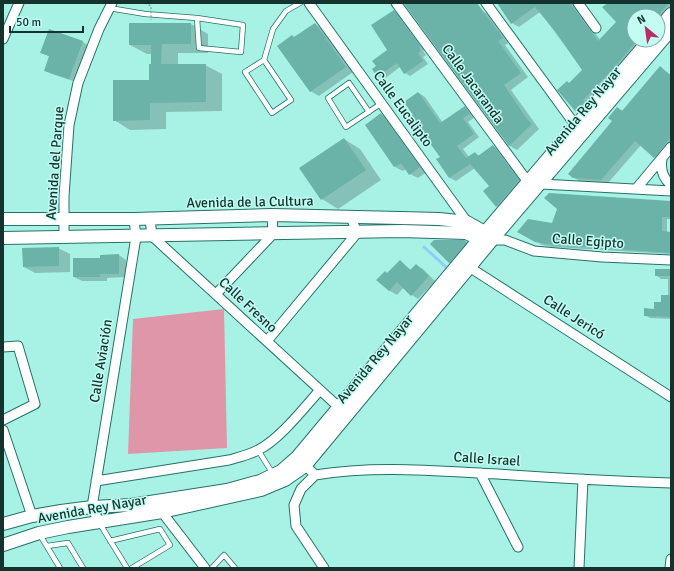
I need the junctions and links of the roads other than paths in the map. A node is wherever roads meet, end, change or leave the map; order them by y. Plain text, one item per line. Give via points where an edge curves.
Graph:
1 (20, 3) edge
2 (300, 3) edge
3 (309, 3) edge
4 (396, 3) edge
5 (486, 3) edge
6 (578, 3) edge
7 (111, 5) edge
8 (197, 18) junction
9 (596, 28) dead end
10 (671, 30) edge
11 (3, 39) edge
12 (642, 48) edge
13 (264, 60) junction
14 (382, 103) junction
15 (369, 112) junction
16 (576, 126) junction
17 (671, 147) edge
18 (662, 159) junction
19 (528, 182) junction
20 (541, 184) junction
21 (671, 186) edge
22 (636, 189) junction
23 (671, 190) edge
24 (272, 215) junction
25 (351, 217) junction
26 (150, 218) junction
27 (3, 219) edge
28 (64, 219) junction
29 (134, 219) junction
30 (439, 219) junction
31 (467, 228) junction
32 (438, 232) junction
33 (357, 233) junction
34 (273, 234) junction
35 (152, 236) junction
36 (136, 237) junction
37 (492, 237) junction
38 (3, 238) edge
39 (64, 238) junction
40 (671, 260) edge
41 (465, 264) junction
42 (216, 294) junction
43 (267, 341) junction
44 (3, 347) edge
45 (320, 390) junction
46 (671, 397) edge
47 (343, 411) junction
48 (3, 420) edge
49 (3, 430) edge
50 (258, 450) junction
51 (301, 462) junction
52 (480, 473) junction
53 (274, 474) junction
54 (315, 475) junction
55 (583, 479) junction
56 (96, 481) junction
57 (671, 483) edge
58 (154, 501) junction
59 (92, 507) junction
60 (162, 512) junction
61 (32, 516) junction
62 (99, 522) junction
63 (3, 524) edge
64 (39, 533) junction
65 (110, 541) junction
66 (3, 545) edge
67 (47, 546) junction
68 (518, 547) dead end
69 (671, 559) edge
70 (60, 568) edge
71 (83, 568) edge
72 (127, 568) edge
73 (132, 568) edge
74 (205, 568) edge
75 (212, 568) edge
76 (235, 568) edge
77 (324, 568) edge
78 (579, 568) edge
79 (670, 568) edge

1 - 11 street
2 - 13 lane via 286,10 273,29
3 - 14 street, Calle Eucalipto
4 - 19 street, Calle Jacaranda
5 - 16 street
6 - 9 street
7 - 8 lane via 145,14
7 - 28 street, Avenida del Parque via 98,29 78,83 69,125
8 - 8 lane via 243,25 241,52 199,48
10 - 20 main road, Avenida Rey Nayar
12 - 16 main road, Avenida Rey Nayar
13 - 13 lane via 291,100 272,113 245,72
14 - 15 lane
14 - 31 street, Calle Eucalipto
15 - 15 lane via 346,127 328,98 349,83
16 - 19 main road, Avenida Rey Nayar
17 - 18 street
18 - 21 street via 662,173
18 - 22 street
19 - 37 main road, Avenida Rey Nayar
20 - 22 street
20 - 37 main road, Avenida Rey Nayar
22 - 23 street
24 - 25 main road, Avenida de la Cultura
24 - 26 main road, Avenida de la Cultura
24 - 34 street
25 - 30 main road, Avenida de la Cultura
25 - 33 street
26 - 29 main road, Avenida de la Cultura
26 - 35 street
27 - 28 main road, Avenida de la Cultura
28 - 29 main road, Avenida de la Cultura
28 - 39 street, Avenida del Parque
29 - 36 street, Calle Aviación
30 - 31 main road, Avenida de la Cultura
30 - 32 main road
31 - 32 main road, Avenida de la Cultura
31 - 37 main road, Avenida de la Cultura
32 - 33 main road, Avenida de la Cultura
33 - 34 main road, Avenida de la Cultura
33 - 43 street
34 - 35 main road, Avenida de la Cultura
34 - 42 street
35 - 36 main road, Avenida de la Cultura
35 - 42 street, Calle Fresno
36 - 39 main road, Avenida de la Cultura
36 - 56 street, Calle Aviación
37 - 40 street, Calle Egipto via 534,251
37 - 41 main road, Avenida Rey Nayar
38 - 39 main road, Avenida de la Cultura
41 - 46 street, Calle Jericó
41 - 47 main road, Avenida Rey Nayar
42 - 43 street, Calle Fresno
43 - 45 street, Calle Fresno
44 - 48 street via 18,346 35,404
45 - 47 street, Calle Fresno
45 - 50 street, Avenida Rey Nayar via 276,437
47 - 51 main road, Avenida Rey Nayar
49 - 61 street
50 - 53 lane
50 - 56 street, Avenida Rey Nayar via 229,460
51 - 53 main road, Avenida Rey Nayar
51 - 54 street
51 - 60 main road, Avenida Rey Nayar via 285,480 261,490
52 - 54 street, Calle Israel via 415,469 342,471
52 - 55 street, Calle Israel
52 - 68 street
53 - 58 main road, Avenida Rey Nayar via 260,481 227,490
54 - 77 street via 301,489 294,505 296,526
55 - 57 street, Calle Israel
55 - 78 street
56 - 59 street, Calle Aviación
58 - 59 main road, Avenida Rey Nayar
58 - 60 street
59 - 61 main road, Avenida Rey Nayar
59 - 62 street
60 - 62 main road, Avenida Rey Nayar
60 - 74 street
61 - 63 main road, Avenida Rey Nayar
62 - 64 main road, Avenida Rey Nayar
62 - 65 lane
64 - 66 main road, Avenida Rey Nayar
64 - 67 lane
65 - 72 lane
65 - 73 lane via 160,529 170,545
67 - 70 lane
67 - 71 lane via 68,543
69 - 79 street
75 - 76 lane via 224,555

